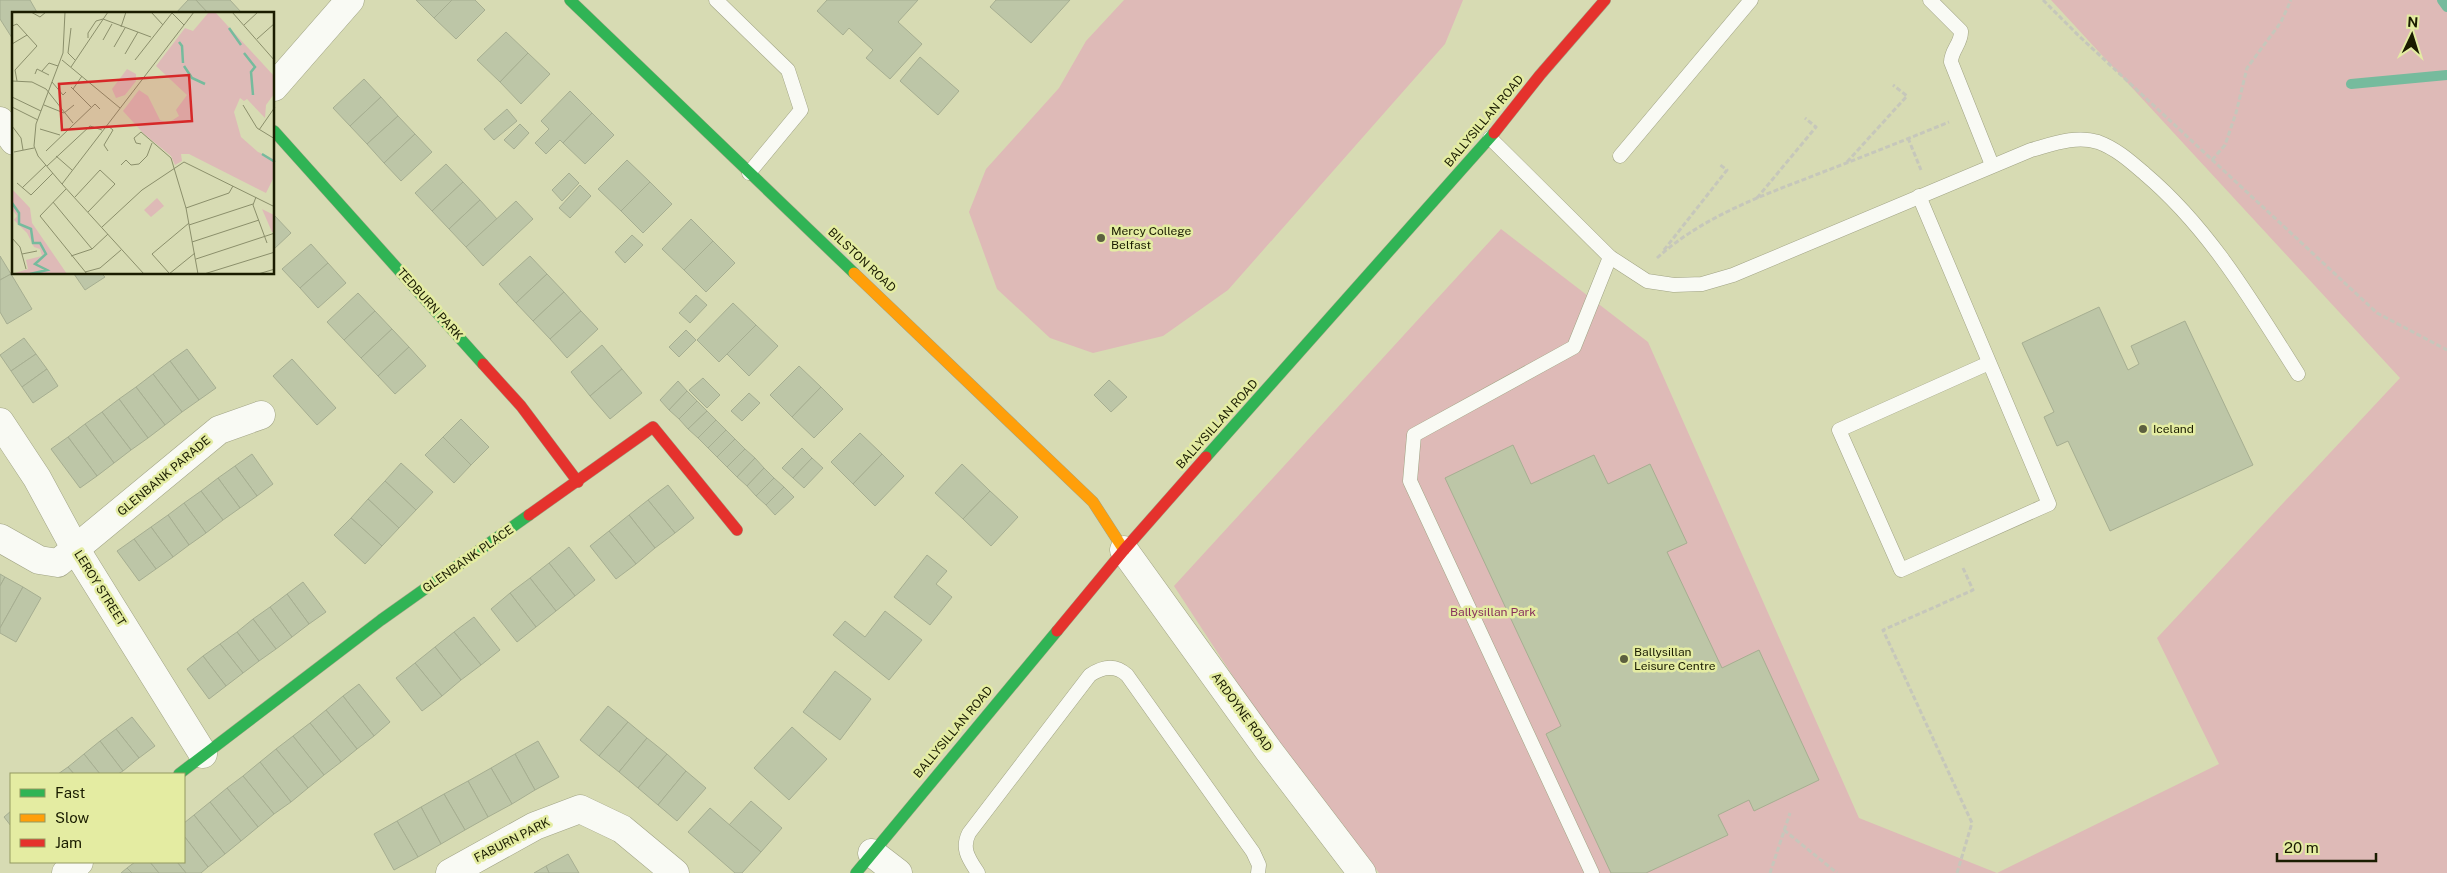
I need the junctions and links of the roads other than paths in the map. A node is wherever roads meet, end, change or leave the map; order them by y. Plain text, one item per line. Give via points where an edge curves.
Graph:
1 (350, 0) edge
2 (570, 0) edge
3 (716, 0) edge
4 (1605, 0) edge
5 (1751, 0) edge
6 (1930, 0) edge
7 (275, 86) edge
8 (0, 121) edge
9 (275, 133) edge
10 (12, 138) edge
11 (1490, 138) junction
12 (1620, 156) dead end
13 (1992, 165) junction
14 (749, 173) junction
15 (1924, 194) junction
16 (1610, 257) junction
17 (1989, 363) junction
18 (2298, 374) dead end
19 (261, 415) dead end
20 (0, 422) edge
21 (578, 482) junction
22 (737, 530) dead end
23 (0, 538) edge
24 (76, 550) junction
25 (1124, 550) junction
26 (203, 754) junction
27 (180, 773) edge
28 (78, 863) edge
29 (864, 863) edge
30 (66, 873) edge
31 (450, 873) edge
32 (675, 873) edge
33 (898, 873) edge
34 (978, 873) edge
35 (1258, 873) edge
36 (1362, 873) edge
37 (1592, 873) edge

1 - 7 street
2 - 14 main road, BILSTON ROAD
3 - 14 lane via 788,70 801,110
4 - 11 main road, BALLYSILLAN ROAD
5 - 12 lane
6 - 13 lane via 1961,30 1962,37 1951,62
8 - 10 street
9 - 21 main road, TEDBURN PARK via 521,406
11 - 16 lane
11 - 25 main road, BALLYSILLAN ROAD
13 - 15 lane
13 - 18 lane via 2031,150 2081,139 2098,142 2119,152 2166,192 2201,231 2232,270
14 - 25 main road, BILSTON ROAD via 1093,502
15 - 16 lane via 1733,275 1702,284 1674,286 1647,281
15 - 17 lane
16 - 37 lane via 1574,347 1414,435 1410,481
17 - 17 lane via 2049,504 1901,570 1839,430
19 - 24 street, GLENBANK PARADE via 219,430
20 - 24 street, LEROY STREET via 37,478
21 - 22 main road, GLENBANK PLACE via 653,427
21 - 26 main road, GLENBANK PLACE via 381,620
23 - 24 street, GLENBANK PARADE via 39,560 58,563
24 - 26 street, LEROY STREET
25 - 29 main road, BALLYSILLAN ROAD
25 - 36 street, ARDOYNE ROAD
26 - 27 main road, GLENBANK PLACE
28 - 30 street
29 - 33 street
31 - 32 street, FABURN PARK via 535,826 580,809 622,829
34 - 35 lane via 965,851 964,842 969,833 1090,675 1105,668 1116,668 1127,675 1253,852 1259,865

